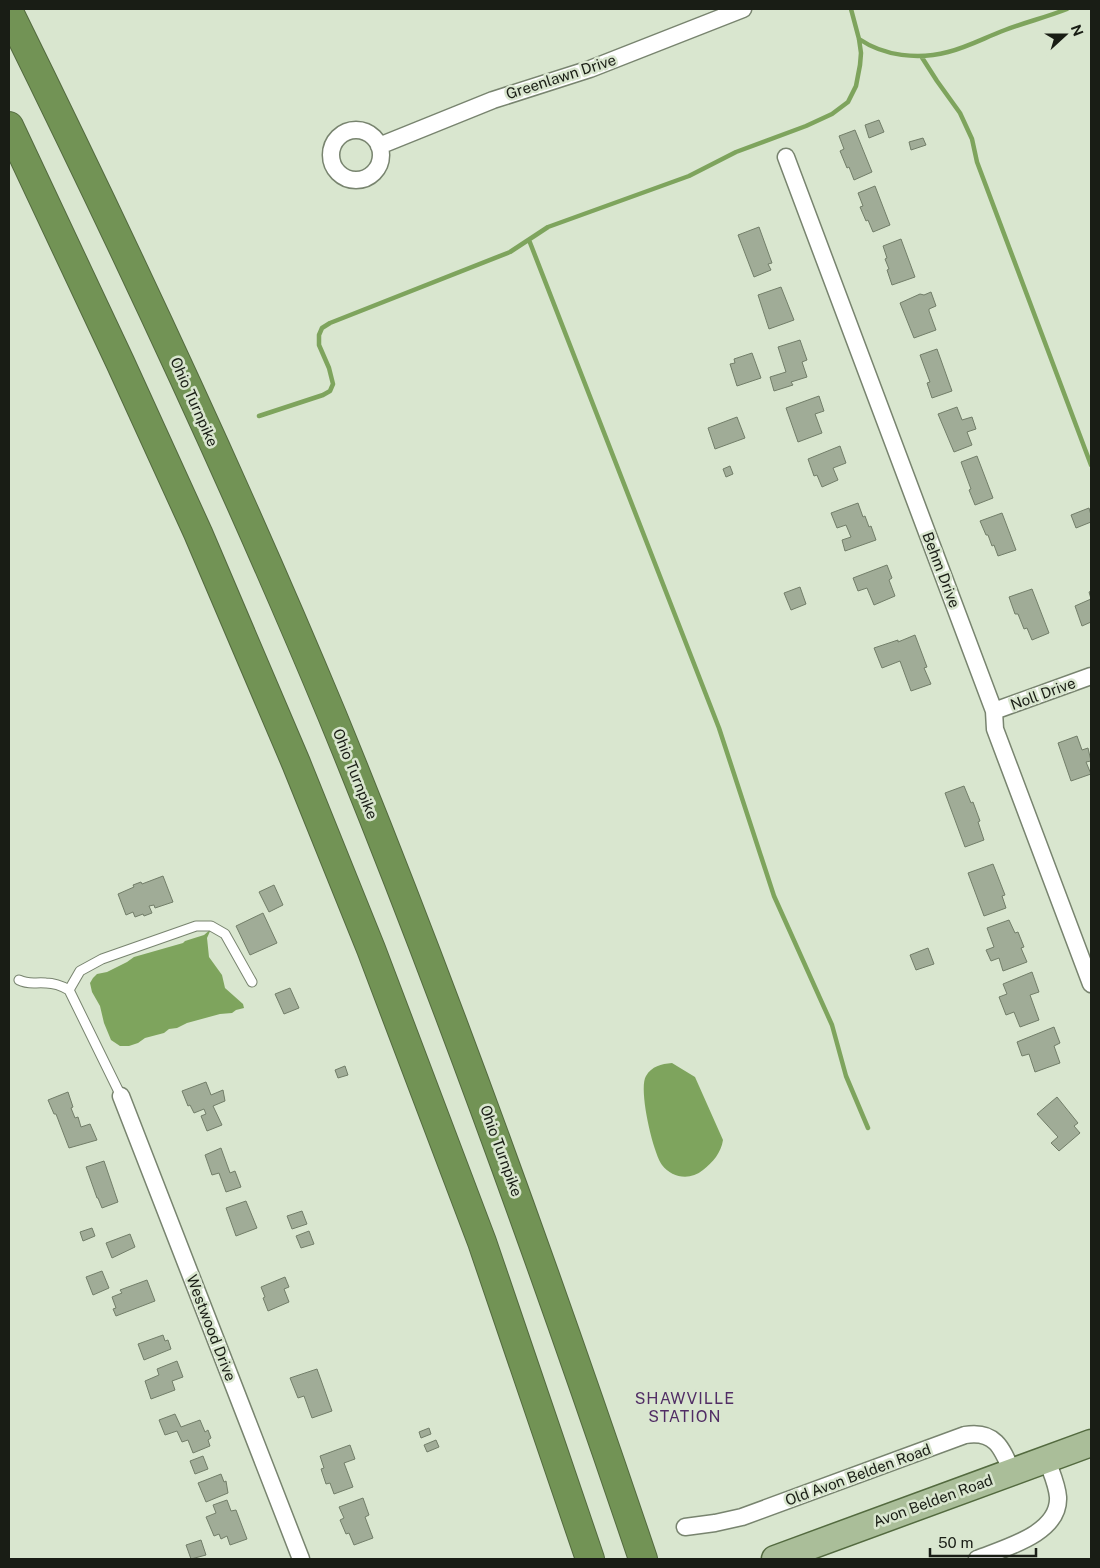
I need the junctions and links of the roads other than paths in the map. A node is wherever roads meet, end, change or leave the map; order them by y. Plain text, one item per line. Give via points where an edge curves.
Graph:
1 (743, 9) edge
2 (9, 12) edge
3 (9, 126) edge
4 (379, 146) dead end
5 (786, 157) dead end
6 (1091, 676) edge
7 (994, 711) junction
8 (19, 980) dead end
9 (252, 982) dead end
10 (1091, 984) edge
11 (69, 990) junction
12 (121, 1096) joint
13 (1091, 1443) edge
14 (1047, 1460) junction
15 (1012, 1472) junction
16 (685, 1527) dead end
17 (301, 1559) edge
18 (590, 1559) edge
19 (643, 1559) edge
20 (775, 1559) edge
21 (977, 1559) edge

1 - 4 street, Greenlawn Drive via 590,69 493,100
2 - 19 highway, Ohio Turnpike via 157,320 331,713 426,950 504,1158
3 - 18 highway via 194,525 368,940 482,1242
5 - 7 street, Behm Drive
6 - 7 street, Noll Drive
7 - 10 street, Behm Drive via 994,729
8 - 11 lane via 27,984 48,982
9 - 11 lane via 225,934 212,926 196,926 102,959 80,971
11 - 12 lane
12 - 17 street, Westwood Drive
13 - 14 main road, Avon Belden Road
14 - 15 main road, Avon Belden Road
14 - 21 street via 1058,1499 1052,1518 1038,1532
15 - 16 street, Old Avon Belden Road via 1004,1453 994,1441 976,1433 742,1517
15 - 20 main road, Avon Belden Road

